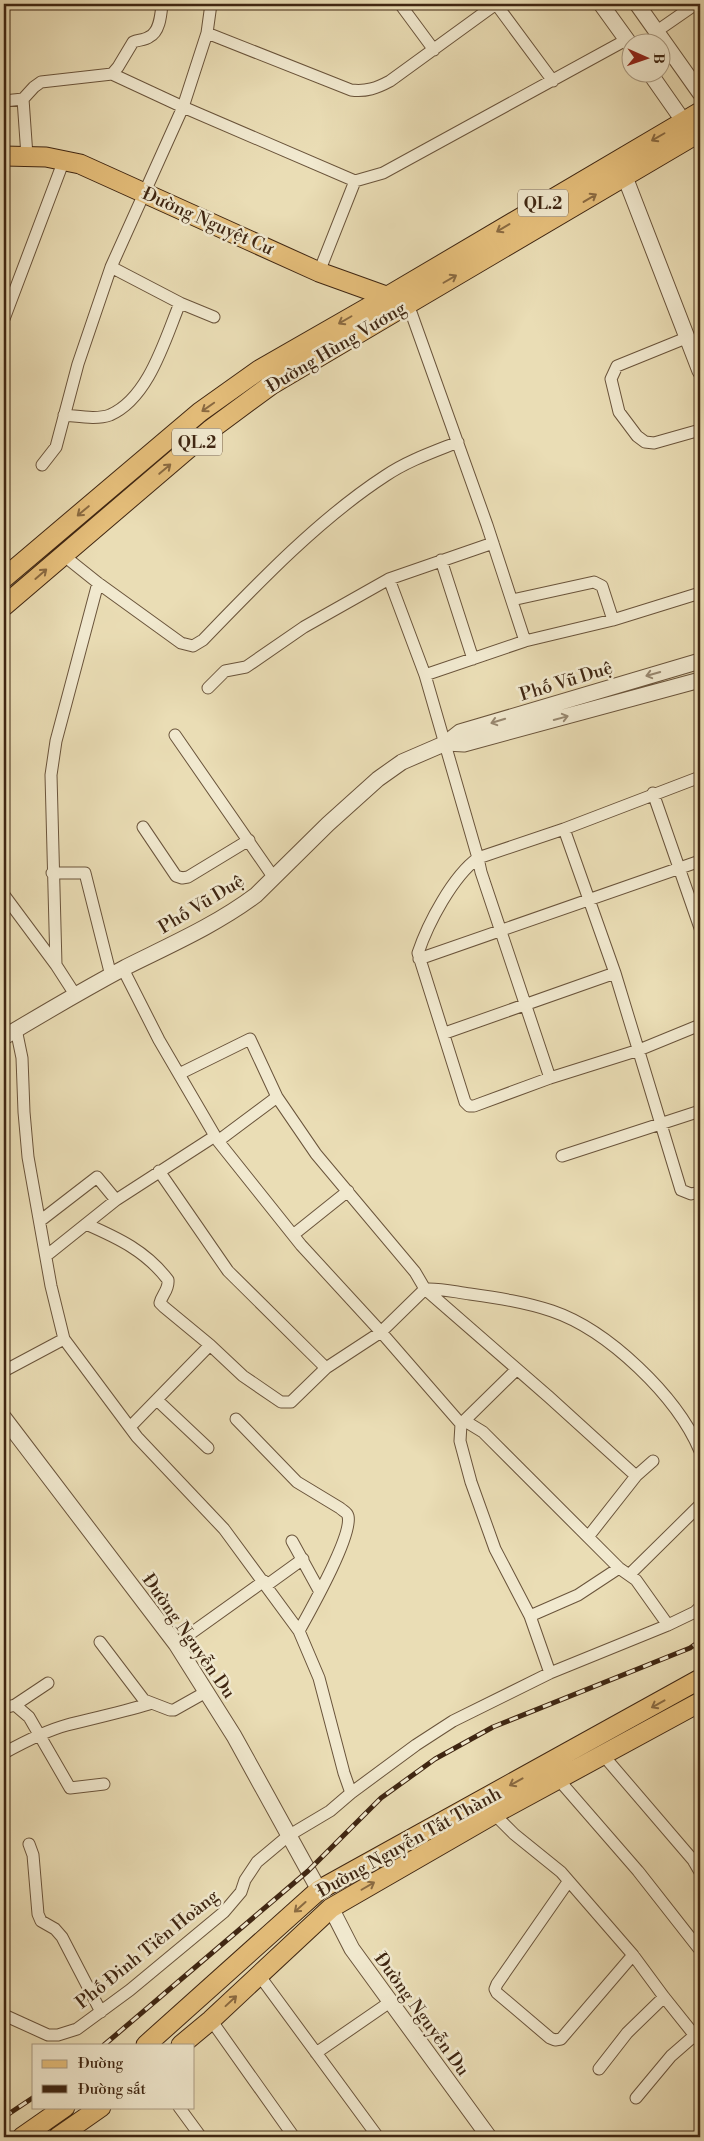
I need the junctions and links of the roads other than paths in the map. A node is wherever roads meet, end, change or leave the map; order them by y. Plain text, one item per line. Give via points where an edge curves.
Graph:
1 (162, 4) edge
2 (212, 4) edge
3 (400, 4) edge
4 (601, 4) edge
5 (637, 4) edge
6 (696, 4) edge
7 (656, 31) junction
8 (207, 33) junction
9 (622, 34) edge
10 (622, 47) edge
11 (434, 50) junction
12 (112, 74) junction
13 (553, 81) junction
14 (656, 82) edge
15 (700, 93) edge
16 (23, 99) junction
17 (4, 101) edge
18 (183, 107) junction
19 (700, 112) edge
20 (684, 122) junction
21 (700, 132) edge
22 (4, 156) edge
23 (27, 156) junction
24 (64, 160) junction
25 (625, 177) junction
26 (355, 181) junction
27 (144, 192) junction
28 (111, 268) junction
29 (319, 272) junction
30 (388, 296) junction
31 (180, 303) junction
32 (408, 304) junction
33 (4, 314) edge
34 (214, 317) dead end
35 (686, 338) junction
36 (700, 372) edge
37 (64, 415) junction
38 (700, 430) edge
39 (458, 442) junction
40 (42, 465) dead end
41 (493, 543) junction
42 (63, 555) junction
43 (441, 560) junction
44 (4, 578) edge
45 (389, 579) junction
46 (98, 583) junction
47 (700, 593) edge
48 (512, 600) junction
49 (4, 606) edge
50 (613, 620) junction
51 (524, 641) junction
52 (473, 658) junction
53 (700, 661) edge
54 (425, 675) junction
55 (700, 680) edge
56 (208, 688) dead end
57 (175, 735) dead end
58 (446, 743) junction
59 (700, 777) edge
60 (653, 793) junction
61 (144, 827) dead end
62 (564, 828) junction
63 (249, 840) junction
64 (478, 858) junction
65 (700, 861) edge
66 (680, 867) junction
67 (52, 873) junction
68 (274, 878) junction
69 (4, 895) edge
70 (589, 899) junction
71 (700, 928) edge
72 (501, 930) junction
73 (419, 959) junction
74 (56, 966) junction
75 (117, 973) junction
76 (615, 973) junction
77 (76, 996) junction
78 (527, 1003) junction
79 (700, 1025) edge
80 (10, 1033) edge
81 (445, 1033) junction
82 (639, 1050) junction
83 (179, 1074) junction
84 (550, 1078) junction
85 (277, 1097) junction
86 (700, 1111) edge
87 (662, 1123) junction
88 (217, 1138) junction
89 (562, 1156) dead end
90 (159, 1171) junction
91 (348, 1191) junction
92 (700, 1192) edge
93 (116, 1200) junction
94 (40, 1221) junction
95 (86, 1224) junction
96 (292, 1235) junction
97 (46, 1256) junction
98 (425, 1289) junction
99 (381, 1332) junction
100 (64, 1339) junction
101 (210, 1345) junction
102 (326, 1368) junction
103 (516, 1370) junction
104 (4, 1371) edge
105 (157, 1400) junction
106 (4, 1418) edge
107 (236, 1419) dead end
108 (463, 1423) junction
109 (130, 1427) junction
110 (208, 1448) dead end
111 (700, 1451) edge
112 (654, 1461) dead end
113 (636, 1476) junction
114 (700, 1505) edge
115 (588, 1537) junction
116 (292, 1541) dead end
117 (303, 1558) junction
118 (619, 1568) junction
119 (630, 1574) junction
120 (266, 1583) junction
121 (320, 1592) junction
122 (700, 1607) edge
123 (530, 1616) junction
124 (668, 1625) junction
125 (299, 1631) junction
126 (100, 1642) dead end
127 (176, 1644) junction
128 (550, 1672) junction
129 (700, 1679) edge
130 (48, 1683) dead end
131 (206, 1692) junction
132 (700, 1702) edge
133 (149, 1704) junction
134 (9, 1706) edge
135 (40, 1735) junction
136 (4, 1752) edge
137 (603, 1755) junction
138 (558, 1779) junction
139 (104, 1784) dead end
140 (352, 1793) junction
141 (490, 1806) junction
142 (288, 1836) junction
143 (29, 1844) dead end
144 (700, 1872) edge
145 (568, 1882) junction
146 (319, 1890) junction
147 (331, 1908) junction
148 (700, 1950) edge
149 (633, 1955) junction
150 (259, 1974) junction
151 (664, 1997) junction
152 (194, 2002) junction
153 (390, 2002) junction
154 (101, 2012) junction
155 (4, 2015) edge
156 (210, 2020) junction
157 (698, 2039) edge
158 (147, 2044) edge
159 (182, 2044) edge
160 (316, 2053) junction
161 (599, 2070) dead end
162 (636, 2098) dead end
163 (100, 2108) edge
164 (180, 2108) edge
165 (59, 2112) edge
166 (62, 2136) edge
167 (22, 2137) edge
168 (201, 2137) edge
169 (294, 2137) edge
170 (378, 2137) edge
171 (489, 2137) edge

1 - 12 street via 160,21 154,33 149,38 133,42
2 - 8 street
3 - 11 street
4 - 9 street
5 - 7 street
6 - 7 street
7 - 15 street
8 - 11 street via 361,92 390,81
8 - 18 street
10 - 13 street
11 - 13 street via 496,4
12 - 16 street via 40,82
12 - 18 street
13 - 26 street via 383,173
14 - 20 street
16 - 17 street
16 - 23 street
18 - 26 street
18 - 27 street
19 - 20 main road, Đường Hùng Vương / QL.2
20 -> 30 main road, Đường Hùng Vương / QL.2
21 - 25 main road, Đường Hùng Vương / QL.2
22 - 23 main road, Đường Nguyệt Cư
23 - 24 main road, Đường Nguyệt Cư
24 - 27 main road, Đường Nguyệt Cư
24 - 33 street
32 -> 25 main road, Đường Hùng Vương / QL.2
25 - 35 street
26 - 29 street
27 - 28 street
27 - 29 main road, Đường Nguyệt Cư
28 - 31 street
28 - 37 street
29 - 30 main road, Đường Nguyệt Cư
30 - 32 main road, Đường Nguyệt Cư
30 -> 44 main road, Đường Hùng Vương / QL.2 via 259,370 200,412
31 - 34 street
31 - 37 street via 156,365 142,387 127,402 110,414 93,418
32 - 39 street
42 -> 32 main road, Đường Hùng Vương / QL.2 via 210,430 271,385
35 - 36 street
35 - 38 street via 617,366 610,378 619,412 645,442 654,443
37 - 40 street via 56,447
39 - 41 street
39 - 46 street via 420,457 386,476 339,510 194,646 181,643
41 - 43 street
41 - 48 street
42 - 46 street
49 -> 42 main road, Đường Hùng Vương / QL.2
43 - 45 street
43 - 52 street
45 - 54 street
45 - 56 street via 304,627 246,667 225,671
46 - 67 street via 53,757
47 - 50 street
48 - 50 street via 594,582 602,586
48 - 51 street
50 - 51 street
51 - 52 street
52 - 54 street
53 -> 58 street, Phố Vũ Duệ via 460,732
54 - 58 street
58 -> 55 street, Phố Vũ Duệ via 464,744
57 - 63 street
58 - 64 street
58 - 68 street, Phố Vũ Duệ via 402,762 378,779
59 - 60 street
60 - 62 street
60 - 66 street
61 - 63 street via 176,876 182,878
62 - 64 street
62 - 70 street
63 - 68 street
64 - 72 street
64 - 73 street via 467,866 446,894 421,945
65 - 66 street
66 - 70 street
66 - 71 street
67 - 74 street
67 - 75 street via 85,873
68 - 75 street, Phố Vũ Duệ via 243,904 214,922
69 - 74 street
70 - 72 street
70 - 76 street
72 - 73 street
72 - 78 street
73 - 81 street
74 - 77 street
75 - 77 street, Phố Vũ Duệ
75 - 83 street
76 - 78 street
76 - 82 street
77 - 80 street, Phố Vũ Duệ
78 - 81 street
78 - 84 street
79 - 82 street
80 - 94 street via 24,1075 26,1136
81 - 84 street via 470,1106
82 - 84 street
82 - 87 street
83 - 85 street via 250,1039
83 - 88 street
85 - 88 street
85 - 91 street via 316,1154
86 - 87 street
87 - 89 street
87 - 92 street via 681,1190 691,1194
88 - 90 street
88 - 96 street
90 - 93 street
90 - 102 street via 228,1271
91 - 96 street
91 - 98 street via 415,1272
93 - 94 street via 97,1176
93 - 95 street
94 - 97 street
95 - 97 street
95 - 101 street via 132,1246 158,1267 168,1280 160,1303
96 - 99 street
97 - 100 street
98 - 99 street
98 - 103 street
98 - 111 street via 524,1303 553,1311 579,1324 626,1357 655,1386 679,1413
99 - 102 street
99 - 108 street
100 - 104 street
100 - 109 street
101 - 102 street via 243,1376 285,1403 291,1402
101 - 105 street
103 - 108 street
103 - 113 street
105 - 109 street
105 - 110 street
106 - 127 street, Đường Nguyễn Du
107 - 121 street via 297,1482 347,1513 346,1532
108 - 115 street via 483,1432
108 - 123 street via 460,1441 474,1490 495,1549
109 - 120 street via 224,1529
112 - 113 street
113 - 115 street
114 - 119 street
115 - 118 street
116 - 117 street
117 - 120 street
117 - 121 street
118 - 119 street
118 - 123 street via 578,1595
119 - 124 street
120 - 125 street
120 - 127 street
121 - 125 street
122 - 124 street, Phố Đinh Tiên Hoàng
123 - 128 street
124 - 128 street, Phố Đinh Tiên Hoàng
125 - 140 street via 319,1678
126 - 133 street
127 - 131 street, Đường Nguyễn Du
128 - 140 street, Phố Đinh Tiên Hoàng via 453,1721
129 -> 141 main road, Đường Nguyễn Tất Thành
130 - 134 street
131 - 133 street via 174,1710
131 - 142 street, Đường Nguyễn Du via 234,1736
132 - 137 main road, Đường Nguyễn Tất Thành
133 - 135 street via 66,1725
134 - 135 street via 29,1717
135 - 136 street
135 - 139 street via 70,1788
137 - 138 main road, Đường Nguyễn Tất Thành
137 - 144 street
138 - 141 main road, Đường Nguyễn Tất Thành
138 - 148 street via 638,1871
140 - 142 street, Phố Đinh Tiên Hoàng via 330,1811
141 - 145 street via 514,1834 561,1872
141 - 146 main road, Đường Nguyễn Tất Thành
147 -> 141 main road, Đường Nguyễn Tất Thành
142 - 146 street, Đường Nguyễn Du
142 - 154 street, Phố Đinh Tiên Hoàng via 257,1862 224,1912
143 - 154 street via 41,1921 55,1928 62,1937
145 - 149 street
145 - 149 street via 497,1984 497,1993 550,2038 561,2039
146 -> 152 main road, Đường Nguyễn Tất Thành
147 - 150 main road, Đường Nguyễn Tất Thành
147 - 153 street, Đường Nguyễn Du via 352,1949
149 - 151 street
156 -> 150 main road, Đường Nguyễn Tất Thành
150 - 160 street
151 - 157 street
151 - 161 street via 627,2033
152 - 156 main road
152 - 158 main road, Đường Nguyễn Tất Thành
153 - 160 street
153 - 171 street, Đường Nguyễn Du
154 - 155 street, Phố Đinh Tiên Hoàng via 77,2029 52,2036
156 - 159 main road, Đường Nguyễn Tất Thành
156 - 169 street
157 - 162 street via 671,2056
160 - 170 street
163 - 166 main road
164 - 168 street
165 - 166 street
165 - 167 main road

